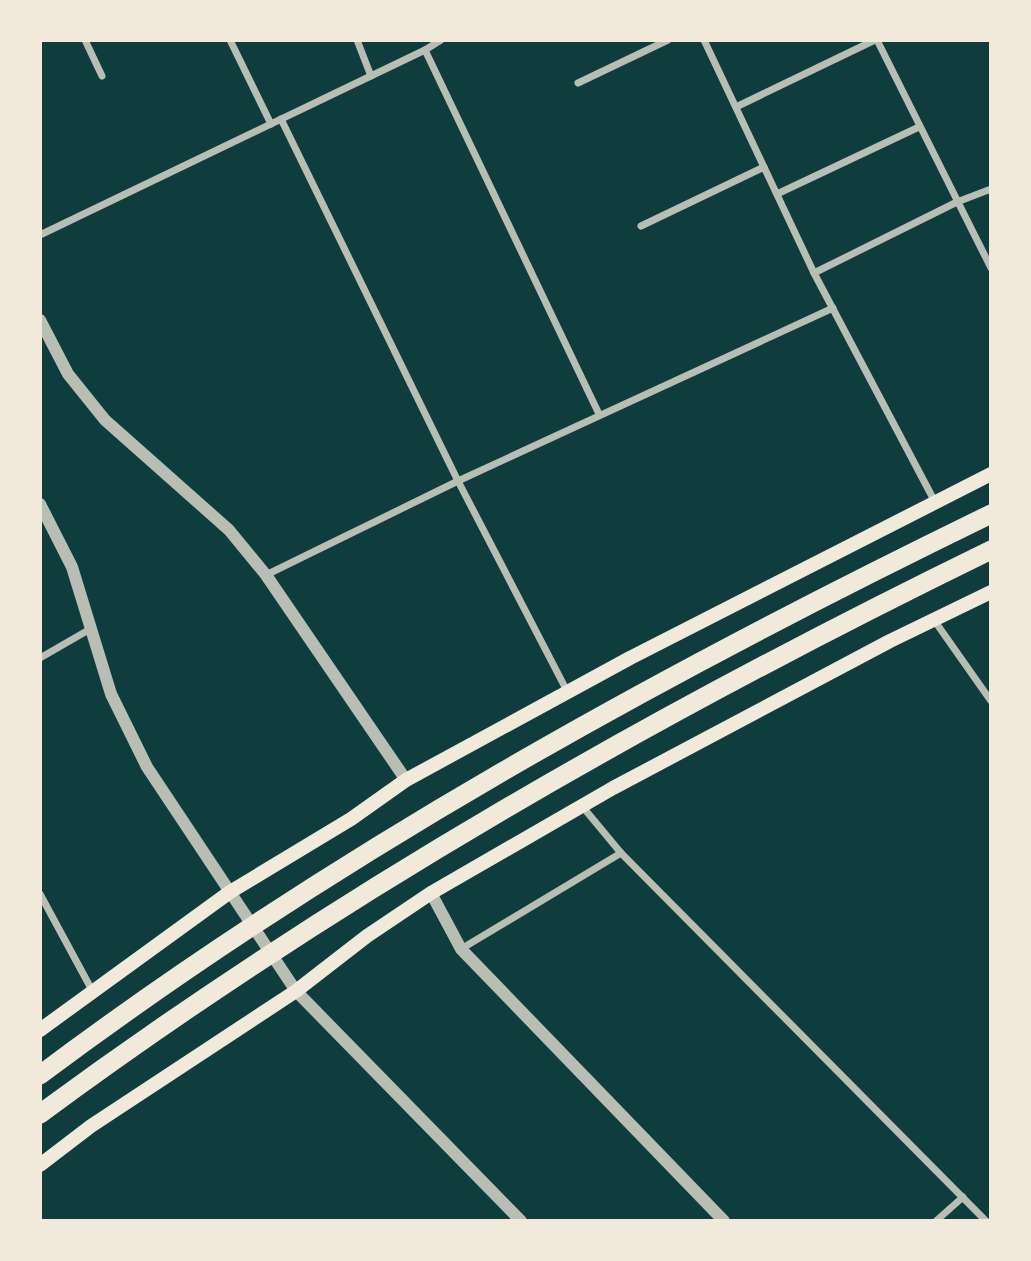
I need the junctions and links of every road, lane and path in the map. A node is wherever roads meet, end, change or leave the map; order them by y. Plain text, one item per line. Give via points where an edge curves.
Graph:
1 (85, 40) edge
2 (230, 40) edge
3 (357, 40) edge
4 (668, 40) edge
5 (704, 40) edge
6 (876, 40) edge
7 (435, 41) edge
8 (425, 50) junction
9 (102, 76) dead end
10 (371, 76) junction
11 (578, 83) dead end
12 (736, 107) junction
13 (281, 119) junction
14 (271, 124) junction
15 (919, 127) junction
16 (764, 167) junction
17 (991, 189) edge
18 (777, 194) junction
19 (957, 201) junction
20 (641, 226) dead end
21 (40, 235) edge
22 (991, 268) edge
23 (814, 273) junction
24 (833, 308) junction
25 (40, 320) edge
26 (599, 414) junction
27 (991, 474) edge
28 (458, 481) junction
29 (935, 502) junction
30 (40, 504) edge
31 (991, 514) edge
32 (991, 550) edge
33 (266, 575) junction
34 (991, 592) edge
35 (934, 620) junction
36 (92, 627) junction
37 (40, 657) edge
38 (569, 694) junction
39 (991, 701) edge
40 (406, 780) junction
41 (582, 806) junction
42 (621, 853) junction
43 (230, 892) junction
44 (431, 893) junction
45 (40, 894) edge
46 (461, 949) junction
47 (296, 991) junction
48 (93, 992) junction
49 (40, 1030) edge
50 (40, 1075) edge
51 (40, 1114) edge
52 (40, 1165) edge
53 (963, 1197) junction
54 (521, 1221) edge
55 (724, 1221) edge
56 (936, 1221) edge
57 (986, 1221) edge

1 - 9 street
2 - 14 street
3 - 10 street
4 - 11 street
5 - 12 street
6 - 12 street
6 - 15 street
7 - 8 street
8 - 10 street
8 - 26 street
10 - 13 street
12 - 16 street
13 - 14 street
13 - 28 street
14 - 21 street
15 - 18 street
15 - 19 street
16 - 18 street
16 - 20 street
17 - 19 street
18 - 23 street
19 - 22 street
19 - 23 street
23 - 24 street
24 - 26 street
24 - 29 street
25 - 33 street via 68,374 105,420 229,530
26 - 28 street
27 - 29 main road
28 - 33 street
28 - 38 street
29 - 38 main road via 630,658
30 - 36 street via 72,567
31 - 50 highway via 767,625 499,772 320,884
32 - 51 highway via 688,703 509,805 205,996
33 - 40 street
34 - 35 main road
35 - 39 street
35 - 41 main road
36 - 37 street
36 - 43 street via 111,694 147,767
38 - 40 main road
40 - 43 main road
41 - 42 street
41 - 44 main road
42 - 46 street
42 - 53 street
43 - 47 street
43 - 48 main road
44 - 46 street
44 - 47 main road
45 - 48 street
46 - 55 street
47 - 52 main road via 91,1126
47 - 54 street
48 - 49 main road
53 - 56 street
53 - 57 street

